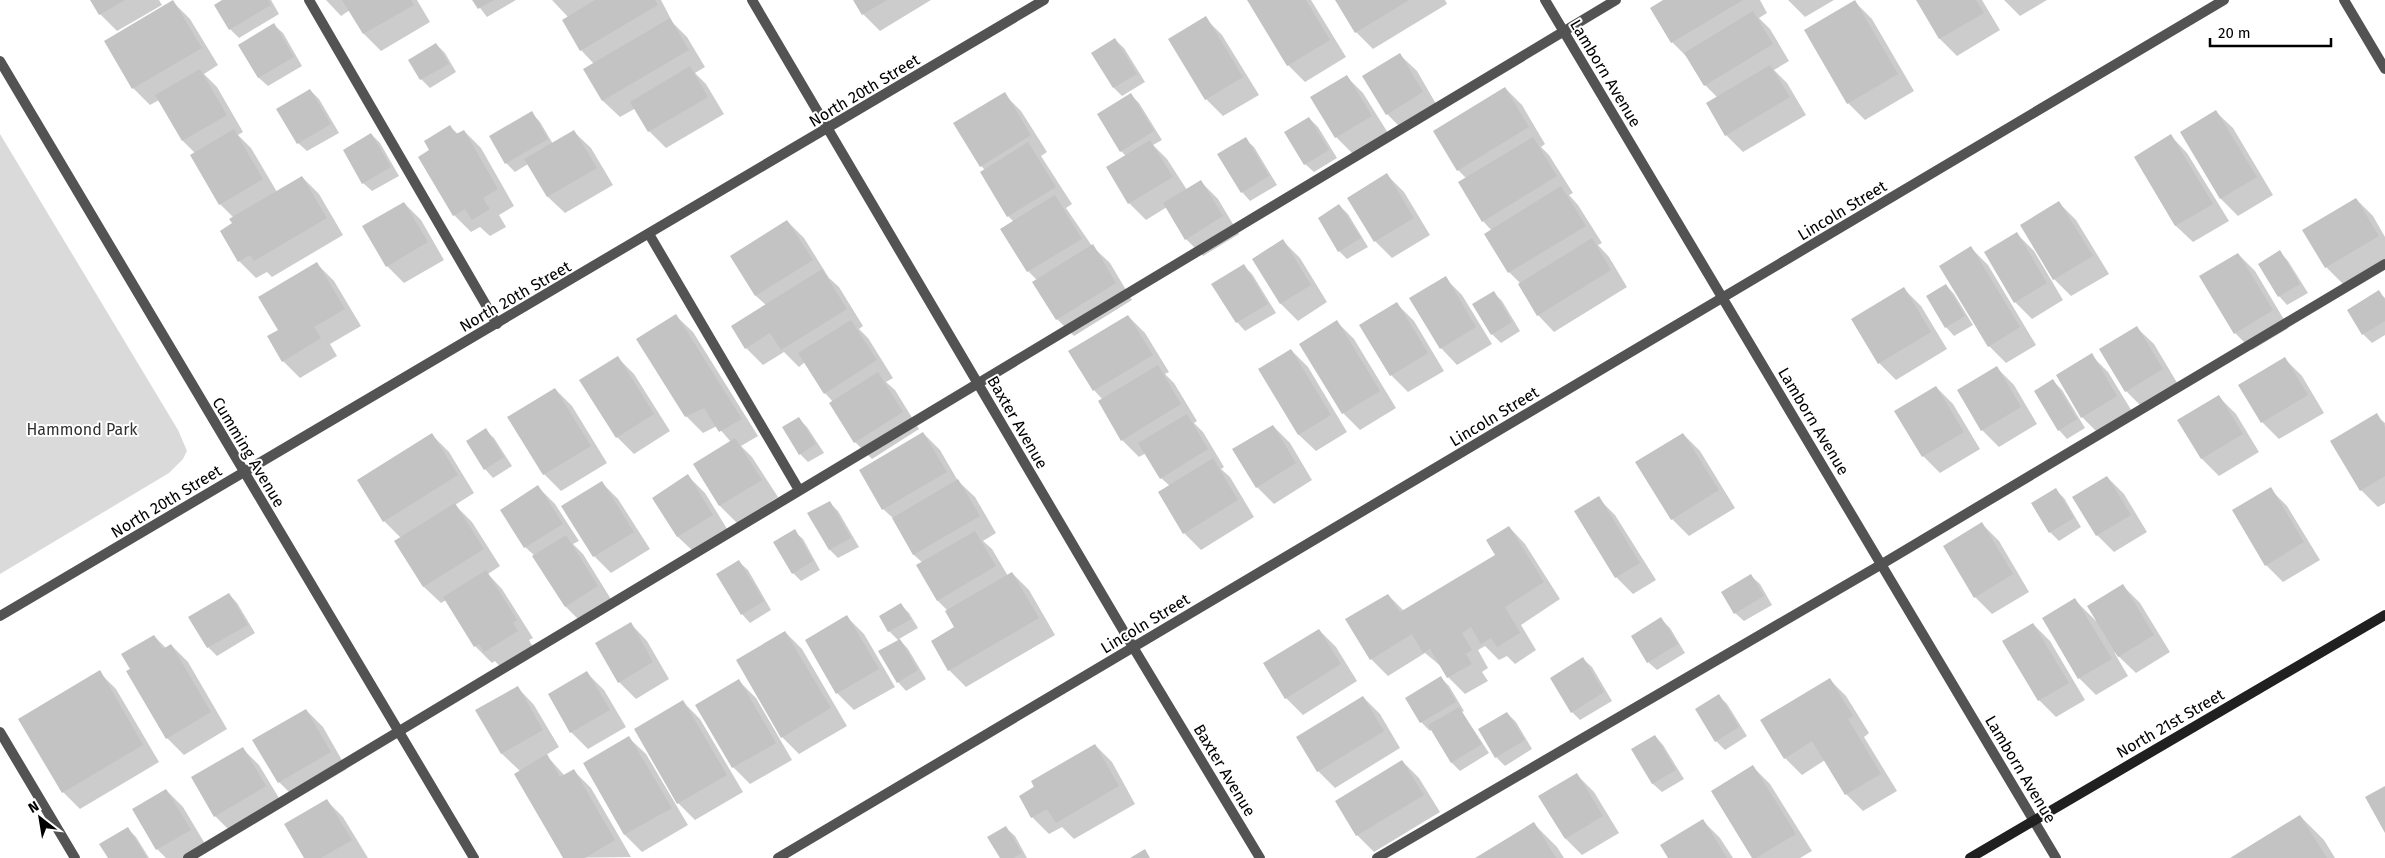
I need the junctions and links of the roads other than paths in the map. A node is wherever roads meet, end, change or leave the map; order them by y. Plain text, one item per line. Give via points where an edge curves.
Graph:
1 (309, 0) edge
2 (752, 0) edge
3 (1044, 0) edge
4 (1546, 0) edge
5 (1616, 0) edge
6 (2224, 0) edge
7 (2344, 0) edge
8 (1564, 30) junction
9 (0, 61) edge
10 (2385, 69) edge
11 (828, 129) junction
12 (649, 234) junction
13 (2385, 264) edge
14 (1722, 299) junction
15 (497, 324) junction
16 (978, 382) junction
17 (244, 473) junction
18 (799, 490) junction
19 (1882, 564) junction
20 (2385, 615) edge
21 (0, 616) edge
22 (1133, 647) junction
23 (0, 732) edge
24 (400, 732) junction
25 (2034, 821) junction
26 (75, 858) edge
27 (188, 858) edge
28 (474, 858) edge
29 (778, 858) edge
30 (1260, 858) edge
31 (1377, 858) edge
32 (1970, 858) edge
33 (2056, 858) edge

1 - 15 street
2 - 11 street, Baxter Avenue
3 - 11 street, North 20th Street
4 - 8 street, Lamborn Avenue
5 - 8 street
6 - 14 street, Lincoln Street
7 - 10 street
8 - 14 street, Lamborn Avenue
8 - 16 street
9 - 17 street, Cumming Avenue
11 - 12 street, North 20th Street
11 - 16 street, Baxter Avenue
12 - 15 street, North 20th Street
12 - 18 street
13 - 19 street
14 - 19 street, Lamborn Avenue
14 - 22 street, Lincoln Street
15 - 17 street, North 20th Street
16 - 18 street
16 - 22 street, Baxter Avenue
17 - 21 street, North 20th Street
17 - 24 street, Cumming Avenue
18 - 24 street
19 - 25 street, Lamborn Avenue
19 - 31 street
20 - 25 street, North 21st Street
22 - 29 street, Lincoln Street
22 - 30 street, Baxter Avenue
23 - 26 street
24 - 27 street
24 - 28 street, Cumming Avenue
25 - 32 street, North 21st Street
25 - 33 street, Lamborn Avenue

